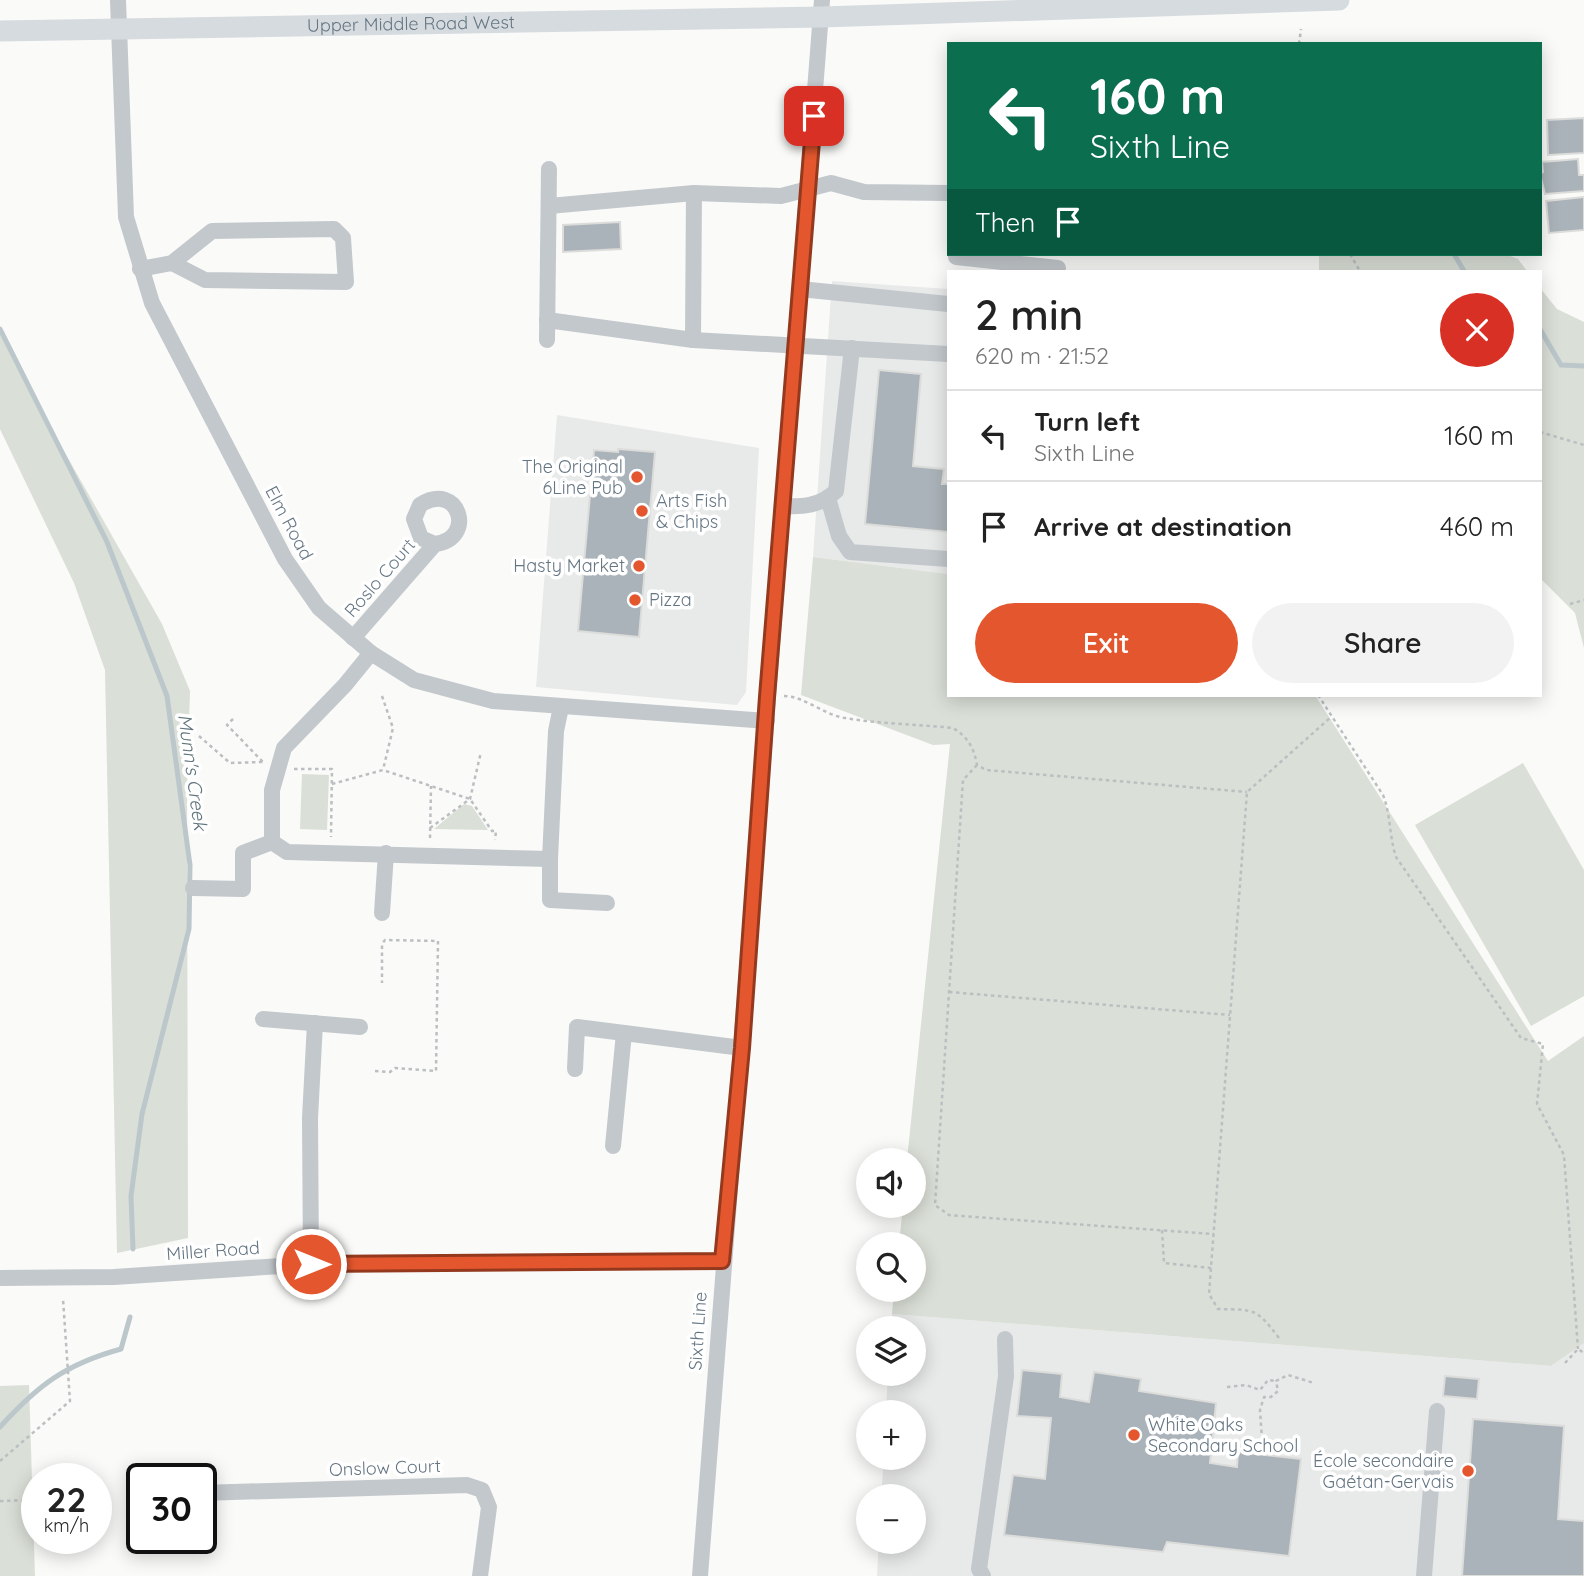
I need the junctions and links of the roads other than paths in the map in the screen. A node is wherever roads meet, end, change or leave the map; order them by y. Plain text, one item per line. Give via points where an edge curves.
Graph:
1 (118, 0) edge
2 (1339, 0) edge
3 (822, 8) edge
4 (119, 28) junction
5 (0, 31) edge
6 (549, 169) dead end
7 (809, 188) junction
8 (694, 193) junction
9 (947, 193) edge
10 (549, 206) junction
11 (956, 256) edge
12 (172, 263) junction
13 (1058, 268) dead end
14 (140, 269) junction
15 (800, 289) junction
16 (947, 304) edge
17 (547, 320) junction
18 (547, 340) dead end
19 (694, 340) junction
20 (796, 344) junction
21 (852, 348) junction
22 (947, 354) edge
23 (828, 498) junction
24 (783, 506) junction
25 (435, 544) dead end
26 (947, 559) edge
27 (353, 638) junction
28 (371, 653) junction
29 (561, 707) junction
30 (766, 721) junction
31 (272, 842) junction
32 (386, 853) junction
33 (550, 859) junction
34 (193, 888) dead end
35 (607, 903) dead end
36 (382, 914) dead end
37 (263, 1019) dead end
38 (315, 1023) junction
39 (360, 1027) dead end
40 (624, 1033) junction
41 (742, 1048) junction
42 (575, 1069) dead end
43 (613, 1146) dead end
44 (722, 1261) junction
45 (311, 1264) junction
46 (0, 1278) edge
47 (1005, 1339) dead end
48 (1437, 1410) dead end
49 (217, 1493) edge
50 (480, 1576) edge
51 (700, 1576) edge
52 (983, 1576) edge
53 (1424, 1576) edge

1 - 4 street, Elm Road
2 - 3 main road, Upper Middle Road West
3 - 4 main road, Upper Middle Road West
3 - 7 street, Sixth Line
4 - 5 main road, Upper Middle Road West
4 - 14 street, Elm Road via 126,217
6 - 10 street
7 - 8 street via 781,196
7 - 9 street via 831,183 864,192
7 - 15 street, Sixth Line
8 - 10 street
8 - 19 street
10 - 17 street
11 - 13 street
12 - 12 street via 205,281 346,282 344,238 334,229 212,231
12 - 14 street
14 - 27 street, Elm Road via 152,303 285,559 319,608
15 - 16 street
15 - 20 street, Sixth Line
17 - 18 street
17 - 19 street
19 - 20 street
20 - 21 street
20 - 24 street, Sixth Line
21 - 22 street
21 - 23 street via 836,491
23 - 24 street via 805,508
23 - 26 street via 839,536 850,552
24 - 30 street, Sixth Line
25 - 27 street, Roslo Court
27 - 28 street, Elm Road
28 - 29 street, Elm Road via 414,680 492,701
28 - 31 street via 284,748 272,769
29 - 30 street, Elm Road
29 - 33 street
30 - 41 street, Sixth Line
31 - 32 street via 287,852
31 - 34 street via 243,853 243,889
32 - 33 street
32 - 36 street
33 - 35 street via 551,900
37 - 38 street
38 - 39 street
38 - 45 street
40 - 41 street
40 - 42 street via 577,1027
40 - 43 street
41 - 44 street, Sixth Line
44 - 45 street, Miller Road
44 - 51 street, Sixth Line
45 - 46 street, Miller Road via 114,1277
47 - 52 street via 1006,1376 979,1569
48 - 53 street
49 - 50 street, Onslow Court via 467,1485 482,1490 489,1507

